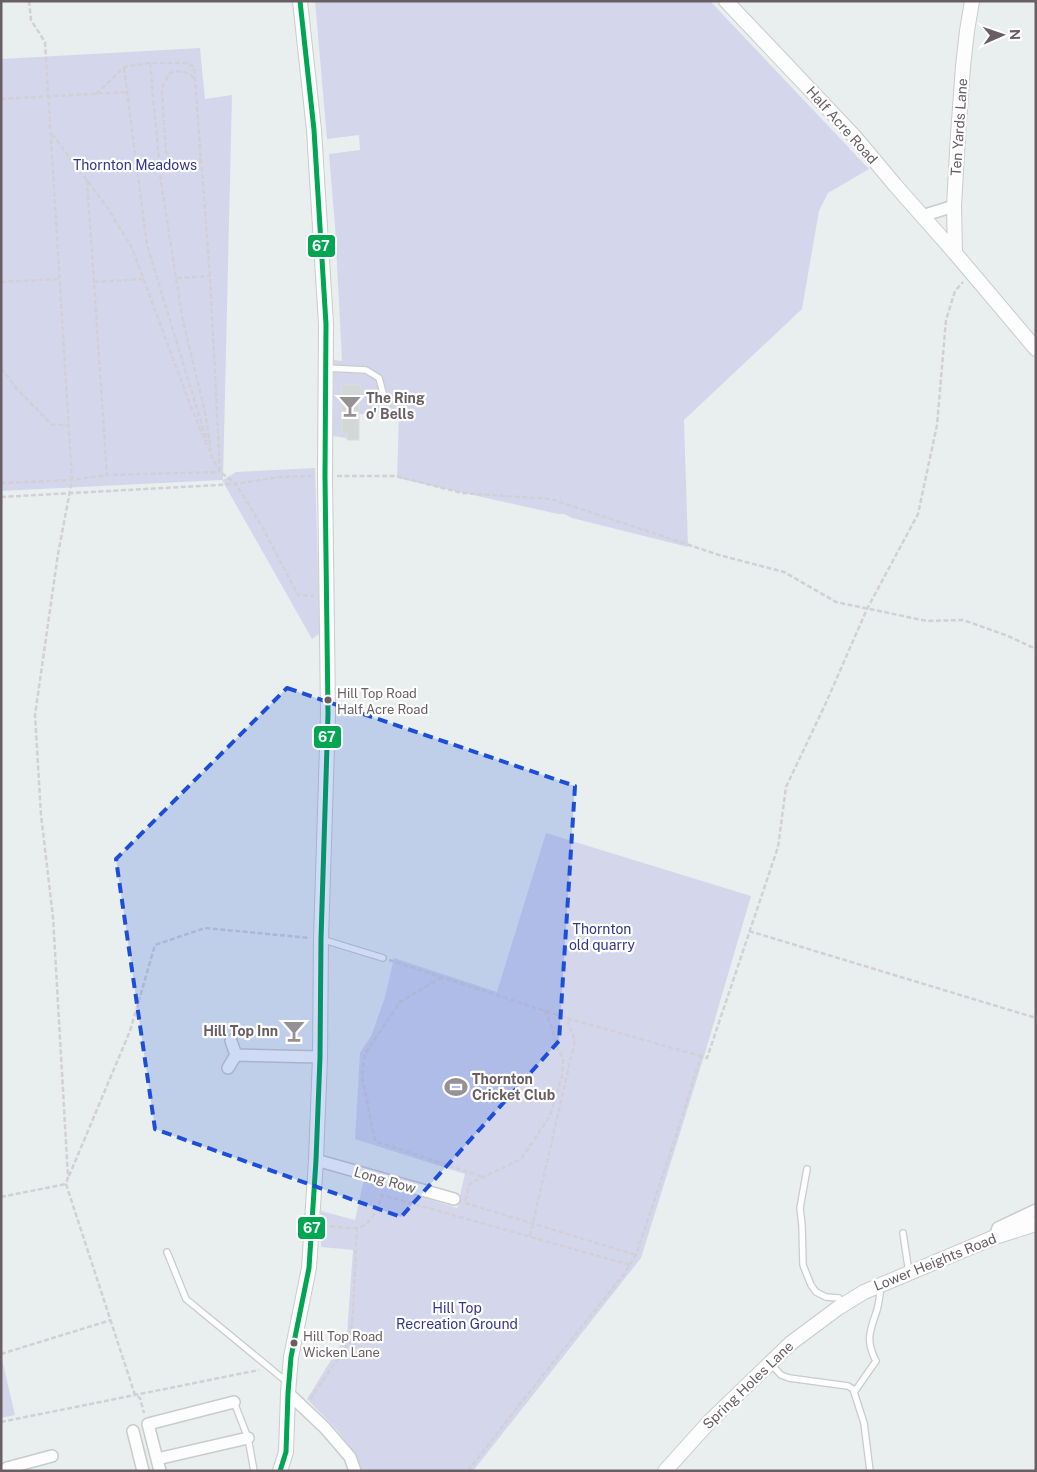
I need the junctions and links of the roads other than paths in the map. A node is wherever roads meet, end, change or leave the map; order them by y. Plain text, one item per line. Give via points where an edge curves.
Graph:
1 (300, 1) edge
2 (726, 1) edge
3 (972, 1) edge
4 (954, 206) junction
5 (922, 216) junction
6 (955, 253) junction
7 (1036, 349) edge
8 (326, 368) junction
9 (383, 393) dead end
10 (322, 940) junction
11 (383, 958) road end
12 (231, 1041) dead end
13 (236, 1055) junction
14 (320, 1057) junction
15 (228, 1068) dead end
16 (316, 1160) junction
17 (807, 1169) dead end
18 (454, 1199) dead end
19 (1036, 1210) edge
20 (1036, 1224) edge
21 (903, 1233) dead end
22 (995, 1237) junction
23 (167, 1252) dead end
24 (909, 1273) junction
25 (881, 1284) junction
26 (841, 1306) junction
27 (770, 1363) junction
28 (288, 1388) junction
29 (854, 1391) junction
30 (234, 1402) joint
31 (133, 1432) dead end
32 (248, 1438) junction
33 (52, 1456) dead end
34 (157, 1459) junction
35 (5, 1471) edge
36 (143, 1471) edge
37 (160, 1471) edge
38 (254, 1471) edge
39 (280, 1471) edge
40 (355, 1471) edge
41 (665, 1471) edge
42 (870, 1471) edge

1 - 8 street via 314,130
2 - 5 street, Half Acre Road via 854,136
3 - 4 street, Ten Yards Lane via 962,66
4 - 5 street
4 - 6 street, Ten Yards Lane
5 - 6 street, Half Acre Road
6 - 7 street, Half Acre Road
8 - 9 lane via 366,370 379,378
8 - 10 street via 328,714
10 - 11 lane
10 - 14 street
12 - 13 street
13 - 14 street
13 - 15 street
14 - 16 street
16 - 18 street, Long Row
16 - 28 street via 309,1268
17 - 26 lane via 800,1208 803,1265 816,1292 839,1298
19 - 22 street via 998,1228
20 - 22 street, Lower Heights Road
21 - 24 lane
22 - 24 street, Lower Heights Road
23 - 28 lane via 186,1299
24 - 25 street, Lower Heights Road
25 - 26 street, Lower Heights Road
25 - 29 lane via 870,1330 870,1350 876,1361
26 - 27 street, Spring Holes Lane
27 - 29 lane via 789,1378 848,1386
27 - 41 street, Spring Holes Lane via 710,1421
28 - 39 street via 286,1452
28 - 40 street via 350,1457
29 - 42 lane via 864,1423
30 - 32 lane
30 - 34 street via 148,1424
31 - 36 street
32 - 34 street
32 - 38 lane
33 - 35 street
34 - 37 street

